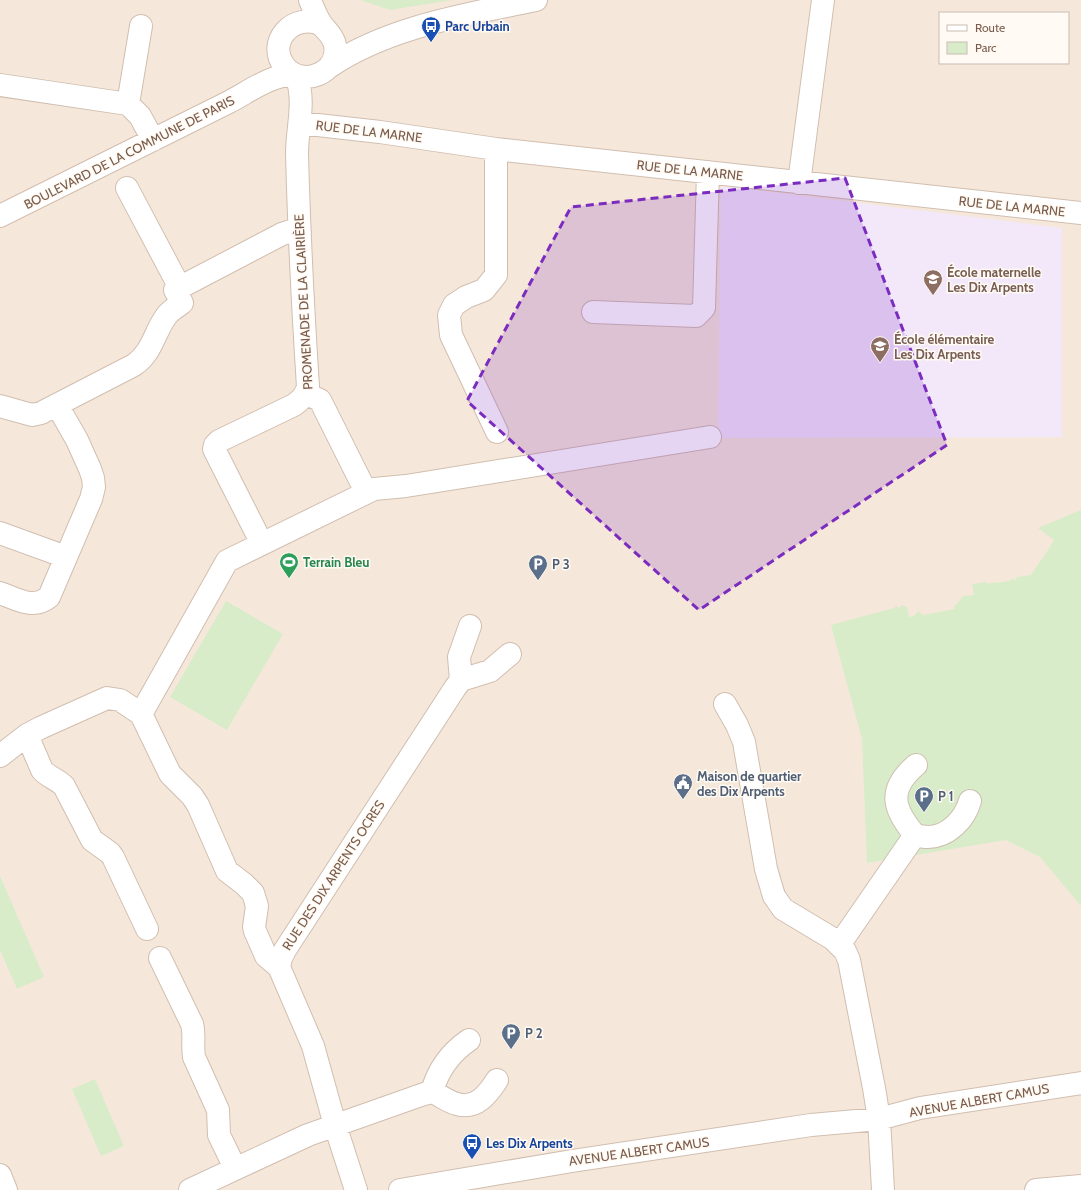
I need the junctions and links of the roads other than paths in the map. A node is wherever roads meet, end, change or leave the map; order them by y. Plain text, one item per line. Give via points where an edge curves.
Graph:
1 (304, 0) edge
2 (310, 0) edge
3 (536, 0) edge
4 (823, 0) edge
5 (141, 26) dead end
6 (326, 29) junction
7 (286, 30) junction
8 (379, 40) junction
9 (278, 50) junction
10 (325, 70) junction
11 (295, 75) junction
12 (0, 85) edge
13 (257, 85) junction
14 (301, 101) junction
15 (128, 104) junction
16 (300, 123) junction
17 (153, 140) junction
18 (496, 149) junction
19 (708, 172) junction
20 (799, 183) junction
21 (127, 188) dead end
22 (1081, 213) edge
23 (0, 216) edge
24 (300, 232) junction
25 (180, 288) junction
26 (594, 312) dead end
27 (306, 394) junction
28 (57, 405) junction
29 (0, 406) edge
30 (497, 432) dead end
31 (710, 437) dead end
32 (362, 484) dead end
33 (256, 532) dead end
34 (0, 533) edge
35 (66, 557) junction
36 (0, 593) edge
37 (470, 626) dead end
38 (510, 654) dead end
39 (458, 684) junction
40 (725, 704) dead end
41 (141, 714) junction
42 (28, 735) junction
43 (0, 756) edge
44 (916, 764) dead end
45 (970, 801) dead end
46 (915, 835) junction
47 (147, 929) dead end
48 (839, 945) junction
49 (160, 958) dead end
50 (279, 968) junction
51 (469, 1040) dead end
52 (496, 1080) dead end
53 (1081, 1083) edge
54 (432, 1092) junction
55 (878, 1120) junction
56 (335, 1125) junction
57 (235, 1168) junction
58 (0, 1176) edge
59 (1081, 1186) edge
60 (6, 1190) edge
61 (190, 1190) edge
62 (356, 1190) edge
63 (400, 1190) edge
64 (883, 1190) edge
65 (1036, 1190) edge

1 - 7 street
2 - 6 street
3 - 8 street via 423,25
4 - 20 street
5 - 15 street
6 - 7 street via 317,23 306,21 296,23
6 - 8 street via 348,39
6 - 10 street via 333,39 335,48 333,58
7 - 9 street via 280,39
8 - 10 street via 347,55
9 - 11 street via 282,62
9 - 13 street, BOULEVARD DE LA COMMUNE DE PARIS via 272,64
10 - 11 street via 308,77
10 - 14 street, PROMENADE DE LA CLAIRIÈRE via 307,86
11 - 13 street, BOULEVARD DE LA COMMUNE DE PARIS via 278,77
11 - 14 street, PROMENADE DE LA CLAIRIÈRE
12 - 15 street
13 - 17 street, BOULEVARD DE LA COMMUNE DE PARIS
14 - 16 street, PROMENADE DE LA CLAIRIÈRE
15 - 17 street via 140,116
16 - 18 street, RUE DE LA MARNE
16 - 24 street, PROMENADE DE LA CLAIRIÈRE via 297,151
17 - 23 street, BOULEVARD DE LA COMMUNE DE PARIS
18 - 19 street, RUE DE LA MARNE
18 - 30 street via 496,275 484,290 466,297 454,306 449,316 451,334
19 - 20 street, RUE DE LA MARNE
19 - 26 street via 704,308 696,316
20 - 22 street, RUE DE LA MARNE
21 - 25 street
24 - 25 street via 282,234
24 - 27 street, PROMENADE DE LA CLAIRIÈRE via 308,387
25 - 28 street via 175,290 182,303 168,314 143,359
27 - 32 street, PROMENADE DE LA CLAIRIÈRE via 320,400
27 - 33 street via 294,405 215,445 214,449
28 - 29 street via 32,415
28 - 35 street via 77,440 90,469 94,487
31 - 41 street via 374,489 227,561
34 - 35 street
35 - 36 street via 49,597 40,603 26,602
37 - 39 street via 460,657
38 - 39 street via 490,671
39 - 50 street, RUE DES DIX ARPENTS OCRES via 288,945 280,958
40 - 48 street via 744,742 766,869 774,896 783,909
41 - 42 street via 120,700 107,698
41 - 50 street via 170,774 198,805 227,871 253,893 257,906 255,931 266,956
42 - 43 street
42 - 47 street via 42,770 64,786 92,840 113,857
44 - 46 street via 902,779 897,803 899,813
45 - 46 street via 968,811 952,829 939,836
46 - 48 street
48 - 55 street via 849,960 864,1031
49 - 57 street via 192,1024 194,1057 218,1110 219,1135
50 - 56 street, RUE DES DIX ARPENTS OCRES via 313,1046
51 - 54 street via 447,1060 434,1081
52 - 54 street via 483,1098 475,1104 466,1106 458,1105
53 - 55 street, AVENUE ALBERT CAMUS via 920,1108
54 - 56 street
55 - 63 street, AVENUE ALBERT CAMUS via 811,1125
55 - 64 street
56 - 57 street
56 - 62 street, RUE DES DIX ARPENTS OCRES
57 - 61 street
58 - 60 street
59 - 65 street

